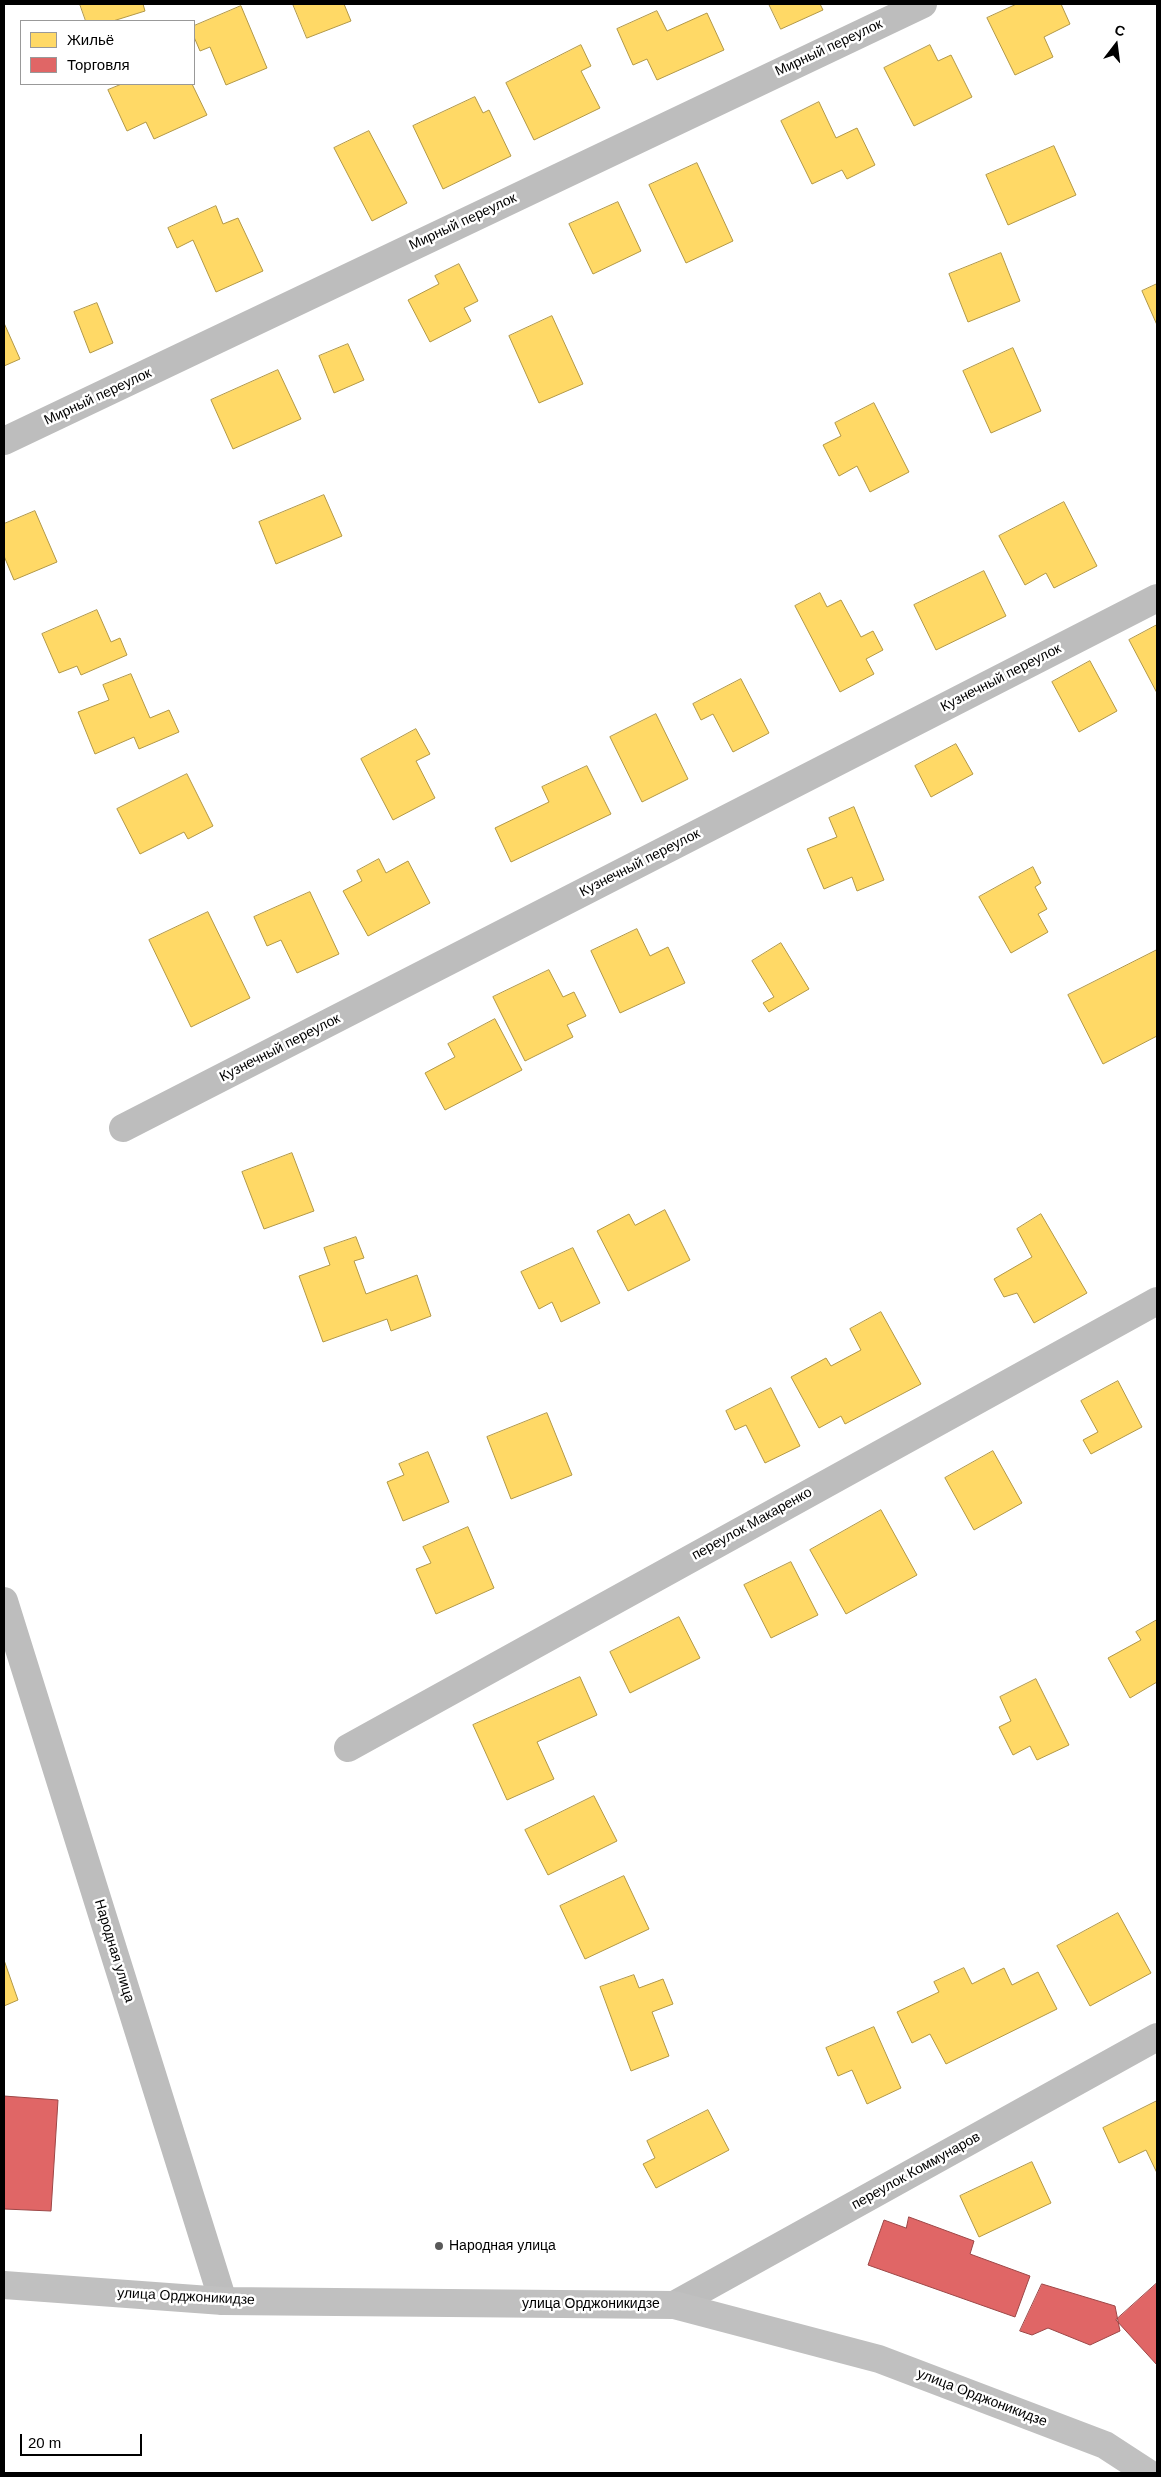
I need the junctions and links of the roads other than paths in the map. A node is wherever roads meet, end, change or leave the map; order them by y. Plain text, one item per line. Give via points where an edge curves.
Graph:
1 (923, 4) edge
2 (4, 441) edge
3 (1157, 598) edge
4 (123, 1128) dead end
5 (1157, 1301) edge
6 (4, 1600) edge
7 (348, 1748) dead end
8 (1157, 2037) edge
9 (4, 2285) edge
10 (223, 2301) junction
11 (674, 2305) junction
12 (1141, 2472) edge

1 - 2 street, Мирный переулок
3 - 4 street, Кузнечный переулок
5 - 7 street, переулок Макаренко
6 - 10 street, Народная улица
8 - 11 street, переулок Коммунаров
9 - 10 main road, улица Орджоникидзе
10 - 11 main road, улица Орджоникидзе
11 - 12 main road, улица Орджоникидзе via 879,2360 1105,2445

